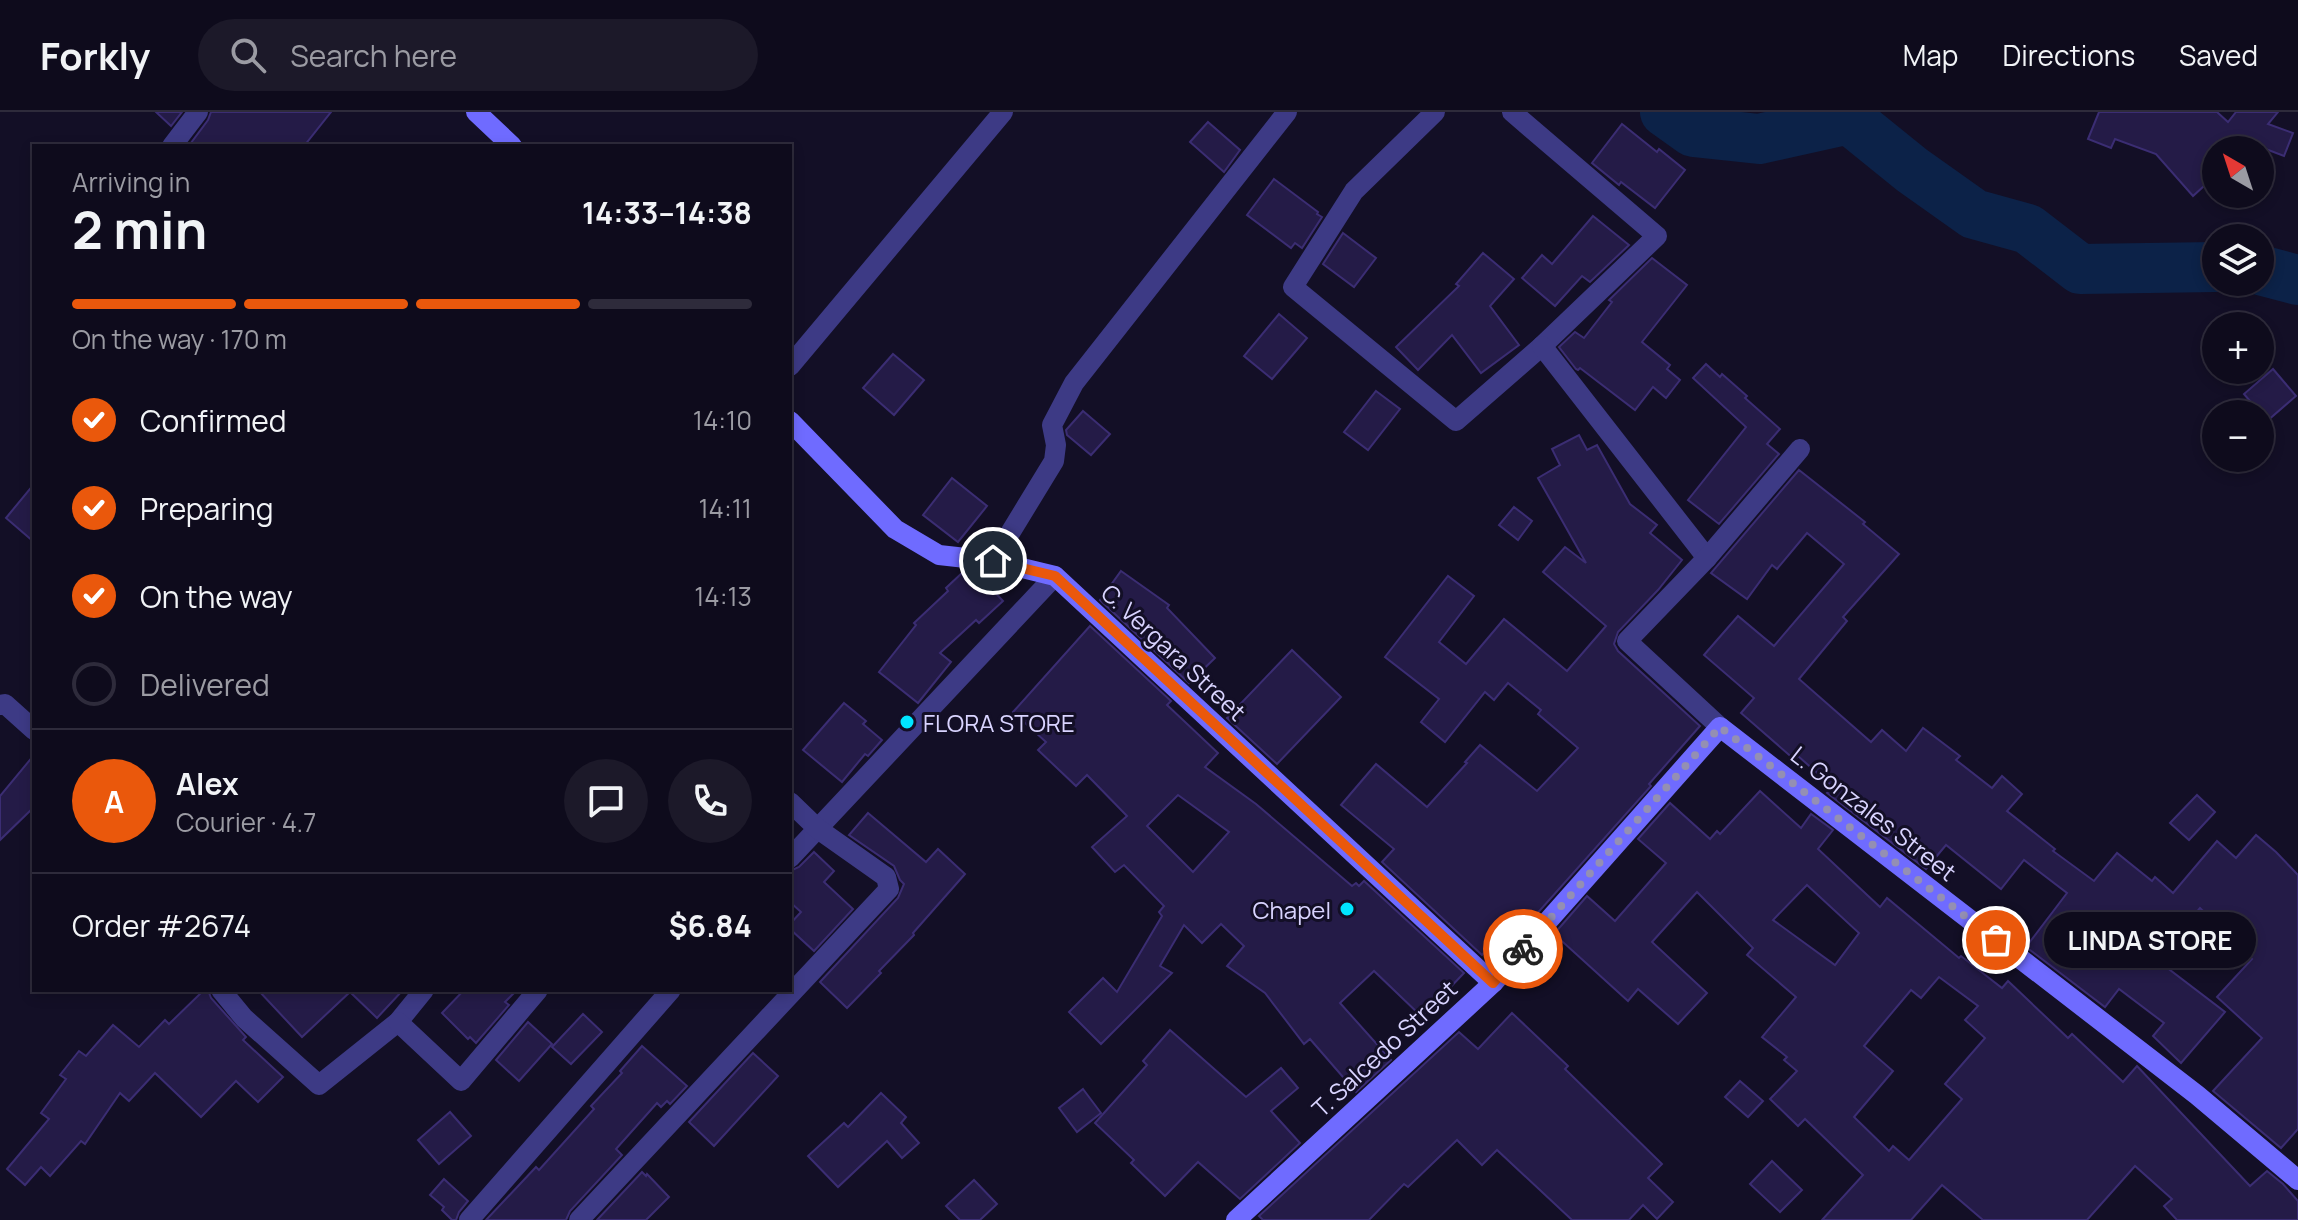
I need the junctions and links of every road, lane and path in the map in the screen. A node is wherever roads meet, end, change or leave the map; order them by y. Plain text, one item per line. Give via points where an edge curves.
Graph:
1 (198, 112) edge
2 (476, 112) edge
3 (1003, 112) edge
4 (1287, 112) edge
5 (1435, 112) edge
6 (1512, 112) edge
7 (174, 144) edge
8 (510, 144) edge
9 (1542, 346) junction
10 (792, 364) edge
11 (792, 423) edge
12 (1800, 449) dead end
13 (1707, 558) junction
14 (993, 561) junction
15 (1055, 576) junction
16 (0, 705) edge
17 (1720, 727) junction
18 (32, 728) edge
19 (792, 804) edge
20 (818, 829) junction
21 (792, 856) edge
22 (1493, 983) junction
23 (223, 992) edge
24 (422, 992) edge
25 (536, 992) edge
26 (669, 992) edge
27 (398, 1022) junction
28 (2298, 1180) edge
29 (469, 1220) edge
30 (579, 1220) edge
31 (1236, 1220) edge

1 - 7 street
2 - 8 street
3 - 10 street
4 - 14 street via 1074,383 1052,425 1054,461
5 - 9 street via 1354,191 1293,287 1456,421
6 - 9 street via 1657,236
9 - 13 street
11 - 14 street, C. Vergara Street via 895,529 939,555
12 - 13 street, L. Gonzales Street
13 - 17 street, L. Gonzales Street via 1627,641
14 - 15 street, C. Vergara Street
15 - 20 street
15 - 22 street, C. Vergara Street
16 - 18 street
17 - 22 street, T. Salcedo Street
17 - 28 street, L. Gonzales Street via 2197,1095
19 - 20 street
20 - 21 street
20 - 30 street via 886,877 889,889
22 - 31 street, T. Salcedo Street
23 - 27 street via 319,1085
24 - 27 street
25 - 27 street via 461,1081
26 - 29 street

